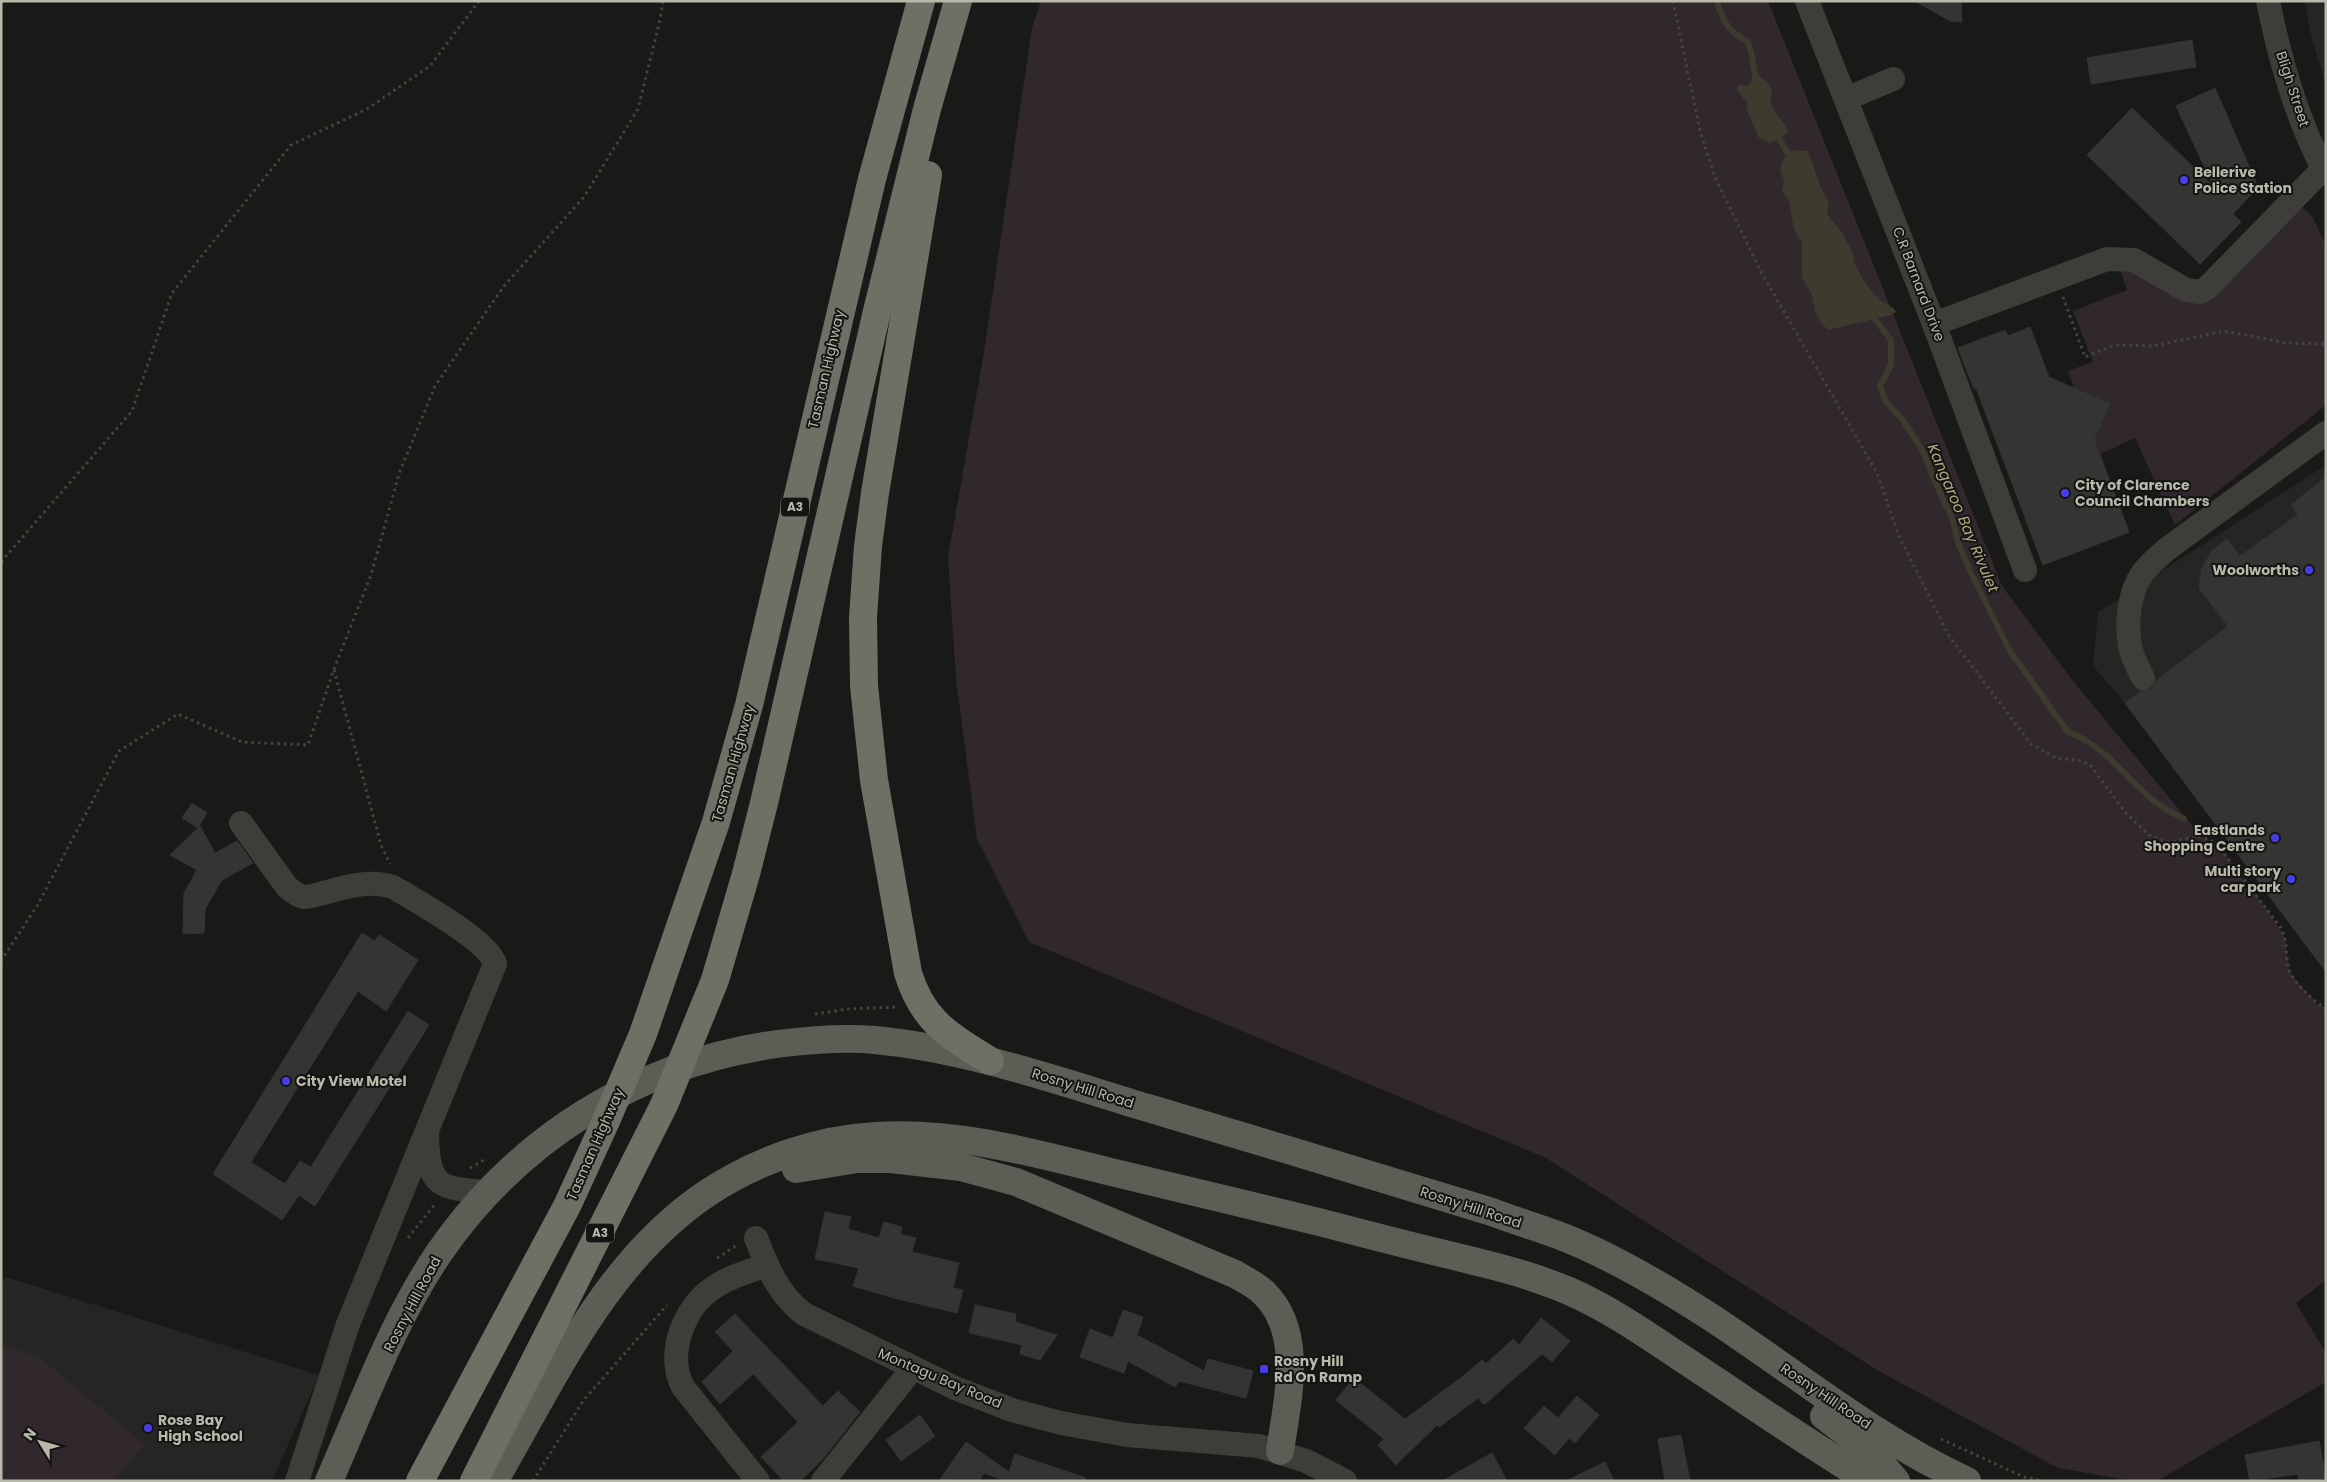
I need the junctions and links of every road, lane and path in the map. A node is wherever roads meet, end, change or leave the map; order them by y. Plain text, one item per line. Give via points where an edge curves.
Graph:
1 (479, 1) edge
2 (663, 1) edge
3 (921, 1) edge
4 (958, 1) edge
5 (1673, 1) edge
6 (1807, 1) edge
7 (2268, 1) edge
8 (1892, 79) dead end
9 (1846, 99) junction
10 (2324, 171) edge
11 (2056, 278) junction
12 (1934, 324) junction
13 (2326, 344) edge
14 (2326, 433) edge
15 (1, 562) edge
16 (2025, 570) dead end
17 (334, 669) junction
18 (2144, 678) dead end
19 (241, 823) dead end
20 (404, 894) junction
21 (1, 961) edge
22 (2326, 1008) edge
23 (990, 1061) junction
24 (427, 1130) junction
25 (488, 1192) junction
26 (756, 1238) joint
27 (710, 1264) dead end
28 (766, 1265) junction
29 (627, 1267) junction
30 (669, 1303) dead end
31 (1720, 1324) junction
32 (912, 1368) junction
33 (1280, 1451) junction
34 (297, 1481) edge
35 (329, 1481) edge
36 (420, 1481) edge
37 (474, 1481) edge
38 (494, 1481) edge
39 (533, 1481) edge
40 (758, 1481) edge
41 (823, 1481) edge
42 (1345, 1481) edge
43 (1870, 1481) edge
44 (1896, 1481) edge
45 (1967, 1481) edge

1 - 15 path via 430,66 367,109 291,145 172,293 132,411
2 - 17 path via 638,108 633,117 584,197 504,286 435,386 399,474 371,575
3 - 36 highway, Tasman Highway / A3 via 872,179 749,706 716,822 652,1008 606,1121 567,1206
4 - 23 highway via 874,502 863,617 864,686 874,780 913,991 938,1025
4 - 37 highway, A3 via 927,108 878,306 764,803 715,980 643,1150
5 - 22 path via 1700,131 1715,177 1760,270 1877,473 1899,536 1949,636 2031,744 2056,758 2090,765 2126,813 2149,835 2168,842 2201,836 2216,843 2281,928 2287,943 2290,973 2317,1004
6 - 9 street, C.R Barnard Drive
7 - 10 street, Bligh Street via 2288,81
8 - 9 street
9 - 12 street, C.R Barnard Drive
10 - 11 street via 2200,292 2186,290 2146,265 2123,258 2107,259
11 - 12 street
11 - 13 path via 2085,357 2115,345 2154,346 2224,331 2287,343
12 - 16 street, C.R Barnard Drive
14 - 18 street via 2167,549 2140,576 2134,591 2129,628 2130,646
17 - 20 path via 381,845
17 - 21 path via 308,745 242,742 178,714 119,752 37,906
19 - 20 street via 295,894 316,896 346,887 375,884 393,887
20 - 24 street via 472,937 491,955 495,964
23 - 25 main road, Rosny Hill Road via 935,1048 871,1039 794,1042 738,1050 685,1065 643,1082 576,1118 536,1146
23 - 31 main road, Rosny Hill Road via 1492,1212 1564,1237 1620,1264
24 - 25 street via 428,1160 439,1182 456,1189
24 - 34 street via 348,1324
25 - 35 main road, Rosny Hill Road via 440,1252 403,1314
26 - 27 path via 731,1247
26 - 28 street, Montagu Bay Road
28 - 32 street, Montagu Bay Road via 780,1291 804,1314
28 - 40 street via 724,1282 701,1298 678,1337 675,1361 683,1387
29 - 33 main road via 674,1227 718,1199 742,1187 802,1167 891,1158 994,1175 1235,1274 1264,1293 1282,1320 1289,1350 1288,1400
29 - 38 main road via 570,1347
29 - 43 main road via 660,1230 710,1192 741,1173 803,1149 841,1140 915,1135 1011,1148 1483,1263 1570,1291 1642,1332 1772,1420
30 - 39 path via 583,1401
31 - 44 main road via 1769,1373 1873,1454
31 - 45 main road, Rosny Hill Road via 1903,1448
32 - 33 street, Montagu Bay Road via 989,1401 1061,1423 1127,1435 1239,1442
32 - 41 street
33 - 42 street, Montagu Bay Road

